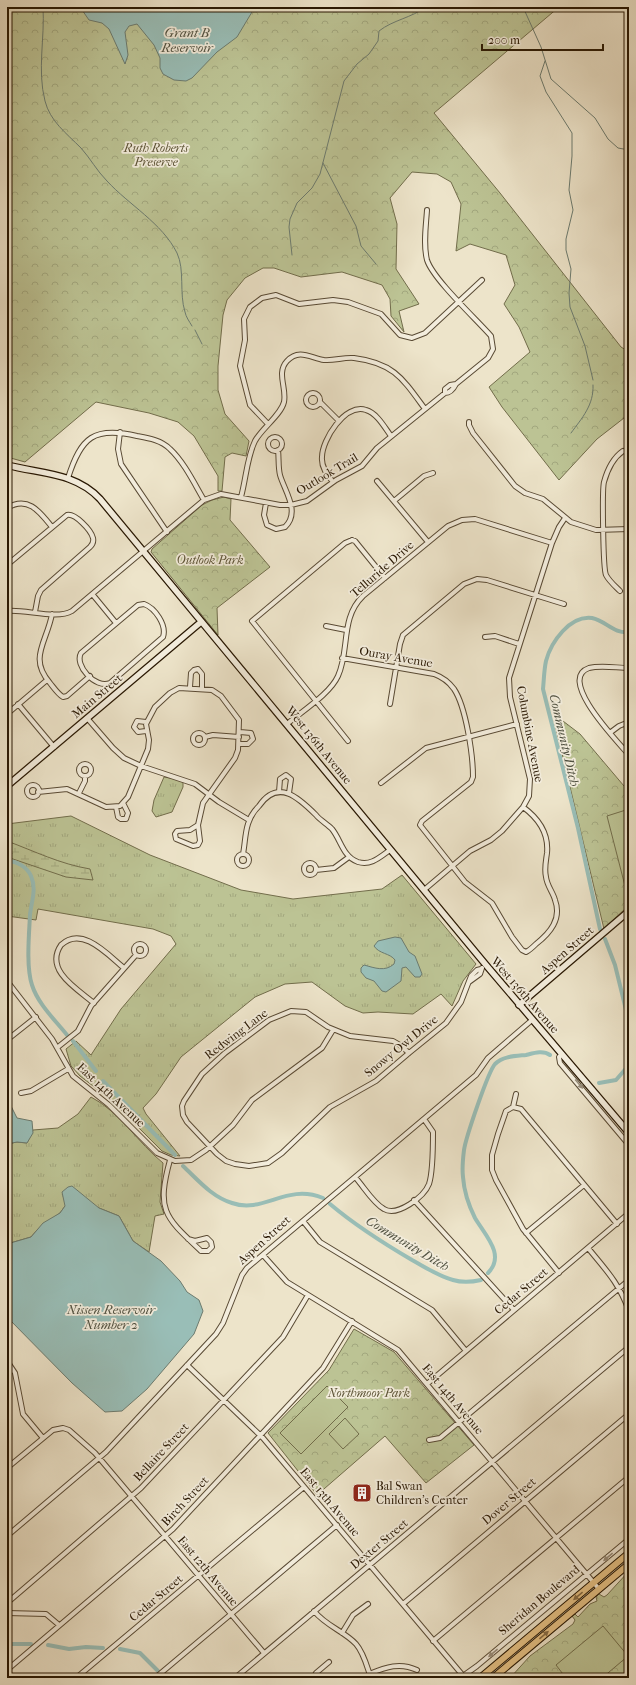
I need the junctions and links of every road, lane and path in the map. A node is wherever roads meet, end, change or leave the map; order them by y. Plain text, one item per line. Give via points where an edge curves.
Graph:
1 (427, 210) dead end
2 (482, 280) dead end
3 (459, 301) junction
4 (320, 402) dead end
5 (425, 409) junction
6 (339, 421) junction
7 (469, 422) dead end
8 (268, 424) junction
9 (120, 432) junction
10 (391, 436) junction
11 (278, 450) dead end
12 (623, 451) dead end
13 (7, 465) edge
14 (433, 473) dead end
15 (68, 478) junction
16 (378, 481) dead end
17 (333, 482) junction
18 (241, 497) junction
19 (204, 500) junction
20 (394, 501) junction
21 (266, 503) junction
22 (291, 505) junction
23 (7, 508) edge
24 (565, 518) junction
25 (52, 527) junction
26 (629, 529) edge
27 (604, 530) junction
28 (167, 532) junction
29 (352, 535) dead end
30 (352, 540) junction
31 (428, 542) junction
32 (552, 543) junction
33 (143, 552) junction
34 (7, 565) edge
35 (385, 578) junction
36 (620, 591) dead end
37 (93, 595) junction
38 (535, 595) junction
39 (564, 604) dead end
40 (7, 611) edge
41 (35, 612) junction
42 (52, 614) junction
43 (201, 622) junction
44 (116, 623) junction
45 (326, 626) dead end
46 (346, 630) junction
47 (485, 637) dead end
48 (519, 644) junction
49 (342, 658) junction
50 (396, 667) junction
51 (629, 668) edge
52 (90, 676) junction
53 (47, 680) junction
54 (190, 687) junction
55 (202, 688) junction
56 (316, 700) junction
57 (18, 704) junction
58 (390, 704) dead end
59 (7, 714) edge
60 (87, 718) junction
61 (146, 722) junction
62 (629, 722) edge
63 (287, 724) junction
64 (517, 724) junction
65 (146, 731) junction
66 (240, 732) junction
67 (611, 732) junction
68 (468, 736) junction
69 (239, 737) junction
70 (205, 738) dead end
71 (348, 741) dead end
72 (239, 744) junction
73 (54, 747) junction
74 (629, 755) edge
75 (141, 766) junction
76 (85, 776) dead end
77 (381, 783) dead end
78 (7, 786) edge
79 (38, 792) dead end
80 (279, 792) junction
81 (79, 793) junction
82 (289, 793) junction
83 (209, 794) junction
84 (123, 803) junction
85 (116, 807) junction
86 (523, 807) junction
87 (249, 820) junction
88 (198, 825) junction
89 (390, 850) junction
90 (243, 854) dead end
91 (349, 857) junction
92 (452, 866) junction
93 (316, 870) dead end
94 (424, 890) junction
95 (629, 911) edge
96 (136, 955) dead end
97 (483, 967) junction
98 (124, 968) junction
99 (7, 981) edge
100 (94, 1003) junction
101 (519, 1005) junction
102 (36, 1017) junction
103 (532, 1020) junction
104 (333, 1030) junction
105 (7, 1040) edge
106 (58, 1047) junction
107 (409, 1053) junction
108 (562, 1054) junction
109 (68, 1069) junction
110 (21, 1093) dead end
111 (516, 1094) dead end
112 (513, 1107) junction
113 (424, 1119) junction
114 (629, 1133) edge
115 (629, 1145) edge
116 (210, 1147) junction
117 (170, 1160) junction
118 (355, 1177) junction
119 (584, 1185) junction
120 (414, 1200) junction
121 (629, 1213) edge
122 (302, 1221) junction
123 (617, 1224) junction
124 (526, 1233) junction
125 (188, 1239) junction
126 (588, 1248) junction
127 (263, 1255) junction
128 (558, 1273) junction
129 (629, 1280) edge
130 (620, 1288) junction
131 (308, 1295) junction
132 (514, 1310) junction
133 (629, 1311) edge
134 (352, 1321) junction
135 (629, 1347) edge
136 (466, 1351) junction
137 (7, 1361) edge
138 (187, 1365) junction
139 (427, 1384) junction
140 (224, 1400) junction
141 (629, 1414) edge
142 (460, 1423) junction
143 (260, 1435) junction
144 (43, 1438) junction
145 (429, 1440) dead end
146 (99, 1458) junction
147 (493, 1462) junction
148 (7, 1468) edge
149 (629, 1477) edge
150 (304, 1487) junction
151 (133, 1496) junction
152 (526, 1501) junction
153 (337, 1525) junction
154 (7, 1536) edge
155 (166, 1536) junction
156 (556, 1538) junction
157 (629, 1539) edge
158 (629, 1553) edge
159 (629, 1564) edge
160 (370, 1565) junction
161 (587, 1574) junction
162 (198, 1575) junction
163 (594, 1582) junction
164 (599, 1589) junction
165 (7, 1603) edge
166 (368, 1604) dead end
167 (403, 1604) junction
168 (314, 1611) junction
169 (7, 1613) edge
170 (231, 1614) junction
171 (59, 1626) junction
172 (342, 1633) junction
173 (433, 1641) junction
174 (264, 1653) junction
175 (329, 1662) dead end
176 (7, 1670) edge
177 (417, 1670) dead end
178 (370, 1676) edge
179 (464, 1677) edge
180 (76, 1678) edge
181 (155, 1678) edge
182 (235, 1678) edge
183 (313, 1678) edge
184 (480, 1678) edge
185 (493, 1678) edge

1 - 3 street, Outlook Trail via 428,260 433,272
2 - 3 street
3 - 5 street, Outlook Trail via 491,336 492,353 456,384 450,384 445,393
3 - 8 street via 421,336 410,338 400,335 381,314 348,302 333,300 299,304 276,295 262,298 250,307 244,319 245,340 240,366 250,405
4 - 6 street
5 - 8 street via 399,376 387,367 355,358 326,360 303,354 291,358 285,364 282,374 284,402
5 - 10 street, Outlook Trail
6 - 10 street via 354,410 366,410 374,415
6 - 17 street via 327,438 322,453 323,466
7 - 24 street via 473,433 515,486 524,493 543,499
8 - 18 street via 254,444
9 - 15 street via 104,432 86,442 76,455
9 - 19 street via 152,439 170,448
9 - 28 street via 118,449 121,464
10 - 17 street, Outlook Trail via 362,466
11 - 22 street via 278,475 287,490
12 - 27 street via 612,462 603,483
13 - 15 main road, West 136th Avenue
14 - 20 street via 424,476
15 - 33 main road, West 136th Avenue via 95,494
16 - 20 street
17 - 22 street, Outlook Trail via 310,499
18 - 19 street, Outlook Trail via 222,494
18 - 21 street, Outlook Trail
19 - 28 street, Outlook Trail
20 - 31 street
21 - 22 street, Outlook Trail
21 - 22 street via 264,521 276,529 283,528 289,522
23 - 25 street via 16,503 30,504
24 - 27 street via 584,528
24 - 32 street, Columbine Avenue via 558,527
25 - 34 street
25 - 41 street via 67,515 73,515 94,541 41,590
26 - 27 street
27 - 36 street via 605,574
28 - 33 street, Outlook Trail
29 - 30 street
30 - 35 street
30 - 56 street via 345,543 250,621
31 - 32 street, Telluride Drive via 452,523 471,519
31 - 35 street, Telluride Drive
32 - 38 street, Columbine Avenue
33 - 37 street, Outlook Trail
33 - 43 main road, West 136th Avenue
35 - 46 street, Telluride Drive via 356,603
37 - 42 street, Outlook Trail via 68,614
37 - 44 street
38 - 39 street
38 - 48 street, Columbine Avenue
38 - 50 street via 487,580 468,581 408,630 401,640
40 - 41 street, Outlook Trail
41 - 42 street, Outlook Trail
42 - 53 street via 39,659 40,669
43 - 60 main road, Main Street
43 - 63 main road, West 136th Avenue
44 - 52 street via 79,656 80,664
44 - 52 street via 138,605 144,604 163,623 164,634 162,639 110,683 98,684
45 - 46 street
46 - 49 street, Telluride Drive
47 - 48 street via 495,636
48 - 64 street, Columbine Avenue via 509,683
49 - 50 street, Ouray Avenue
49 - 56 street, Telluride Drive via 339,674 334,683
50 - 58 street
50 - 68 street, Ouray Avenue via 434,674 450,684 459,699
51 - 67 street via 583,670 579,680 582,696
52 - 53 street via 66,697
53 - 57 street
54 - 55 street
54 - 55 street via 191,673 198,669 202,674
54 - 61 street via 170,693 155,707
55 - 66 street via 212,690 221,696 238,717
56 - 63 street, Telluride Drive
56 - 71 street
57 - 59 street
57 - 73 street
60 - 73 main road, Main Street
60 - 75 street via 120,755
61 - 65 street
61 - 65 street via 137,721 134,726 138,732
62 - 67 street
63 - 89 main road, West 136th Avenue
64 - 68 street
64 - 86 street, Columbine Avenue via 530,779 529,796
65 - 75 street via 149,745
66 - 69 street
66 - 72 street via 251,733 253,739 248,744
67 - 74 street
68 - 77 street via 426,748
68 - 92 street, Ouray Avenue via 472,752 473,777 422,821 420,826
69 - 70 street via 213,735
69 - 72 street
72 - 83 street via 237,754
73 - 78 main road, Main Street
75 - 83 street via 185,779
75 - 84 street
76 - 81 street
79 - 81 street via 60,788
80 - 82 street
80 - 82 street via 280,779 286,775 291,779
80 - 87 street via 263,800
81 - 85 street via 106,807
82 - 91 street via 303,801 329,827
83 - 87 street
83 - 88 street via 201,808
84 - 85 street
84 - 85 street via 128,813 126,819 118,817
86 - 92 street, Columbine Avenue via 502,831
86 - 92 street via 538,820 547,846 546,878 557,908 555,922 549,933 526,952 522,950 492,903 469,886
87 - 90 street
88 - 88 street via 198,845 193,846 176,839 177,830 190,830
89 - 91 street via 368,863
89 - 94 main road, West 136th Avenue
91 - 93 street via 334,868
92 - 94 street, Columbine Avenue
94 - 97 main road, West 136th Avenue
95 - 101 main road, Aspen Street
96 - 98 street
97 - 101 main road, West 136th Avenue
97 - 107 street, Snowy Owl Drive via 471,976 462,1003 446,1023
98 - 100 street
98 - 100 street via 91,942 73,939 61,945 56,958 60,972
99 - 102 street, East 14th Avenue
100 - 106 street via 78,1031
101 - 103 main road, West 136th Avenue
102 - 105 street
102 - 106 street, East 14th Avenue
103 - 108 main road, West 136th Avenue
103 - 113 street, Aspen Street via 488,1058 476,1075
104 - 107 street, Redwing Lane via 357,1038 393,1041
104 - 116 street via 322,1048 252,1100 233,1125
104 - 116 street, Redwing Lane via 306,1012 291,1011 269,1020 202,1074 184,1101 182,1114
106 - 109 street, East 14th Avenue
107 - 116 street, Snowy Owl Drive via 370,1084 333,1104 282,1153 268,1162 253,1166 235,1164 220,1157
108 - 114 main road, West 136th Avenue
108 -> 115 street, West 136th Avenue via 559,1057 560,1062
109 - 110 street via 31,1091
109 - 117 street, East 14th Avenue via 76,1079 109,1105 154,1151
111 - 112 street
112 - 119 street via 521,1109
112 - 124 street via 506,1111 491,1165 496,1180
113 - 118 street, Aspen Street
113 - 120 street via 433,1132 429,1183
116 - 117 street via 191,1160
117 - 125 street via 163,1188 164,1202 171,1220
118 - 120 street via 381,1207 388,1211 399,1211
118 - 122 street, Aspen Street
119 - 123 street
119 - 124 street
120 - 132 street
121 - 123 street, Cedar Street
122 - 127 street, Aspen Street
122 - 136 street via 320,1242 432,1310
123 - 126 street, Cedar Street
124 - 128 street
125 - 125 street via 203,1252 212,1247 207,1238 195,1241
126 - 128 street, Cedar Street
126 - 130 street
127 - 131 street, East 14th Avenue via 287,1282
127 - 138 street, Aspen Street via 242,1275 216,1334
128 - 132 street, Cedar Street
129 - 130 street
130 - 133 street
130 - 142 street
131 - 134 street, East 14th Avenue
131 - 140 street, Bellaire Street via 283,1337
132 - 136 street, Cedar Street
134 - 139 street, East 14th Avenue via 395,1347
134 - 143 street, Birch Street via 323,1368
135 - 147 street, Dexter Street
136 - 139 street, Cedar Street
137 - 144 street via 15,1373 23,1414
138 - 140 street, East 13th Avenue
138 - 146 street, Aspen Street
139 - 142 street, East 14th Avenue
140 - 143 street, East 13th Avenue
140 - 151 street, Bellaire Street
141 - 152 street, Dover Street
142 - 145 street via 440,1438
142 - 147 street, East 14th Avenue
143 - 150 street, East 13th Avenue
143 - 155 street, Birch Street
144 - 146 street, East 12th Avenue via 56,1428 66,1429
144 - 148 street, East 12th Avenue
146 - 151 street, East 12th Avenue
146 - 154 street, Aspen Street
147 - 152 street, East 14th Avenue
147 - 160 street, Dexter Street
149 - 156 street
150 - 153 street, East 13th Avenue
150 - 162 street, Cedar Street
151 - 155 street, East 12th Avenue
151 - 165 street, Bellaire Street
152 - 156 street, East 14th Avenue
152 - 167 street, Dover Street
153 - 160 street, East 13th Avenue
153 - 170 street
155 - 162 street, East 12th Avenue
155 - 171 street, Birch Street
156 - 161 street, East 14th Avenue
156 - 173 street
157 -> 161 street, Sheridan Boulevard
158 - 163 main road, Sheridan Boulevard
159 - 164 main road
160 - 167 street, East 13th Avenue
160 - 168 street, Dexter Street
161 - 163 street, East 14th Avenue
161 -> 179 street, Sheridan Boulevard
162 - 170 street, East 12th Avenue
162 - 180 street, Cedar Street
163 - 164 street, East 14th Avenue
163 -> 184 main road, Sheridan Boulevard
185 -> 164 main road
166 - 172 street via 353,1615
167 - 173 street, East 13th Avenue
168 - 172 street
168 - 174 street, Dexter Street
169 - 171 street via 46,1614
170 - 174 street, East 12th Avenue
170 - 181 street
171 - 176 street, Birch Street
172 - 178 street via 360,1649
173 - 179 street, East 13th Avenue
174 - 182 street, Dexter Street
175 - 183 street
177 - 178 street via 395,1665

